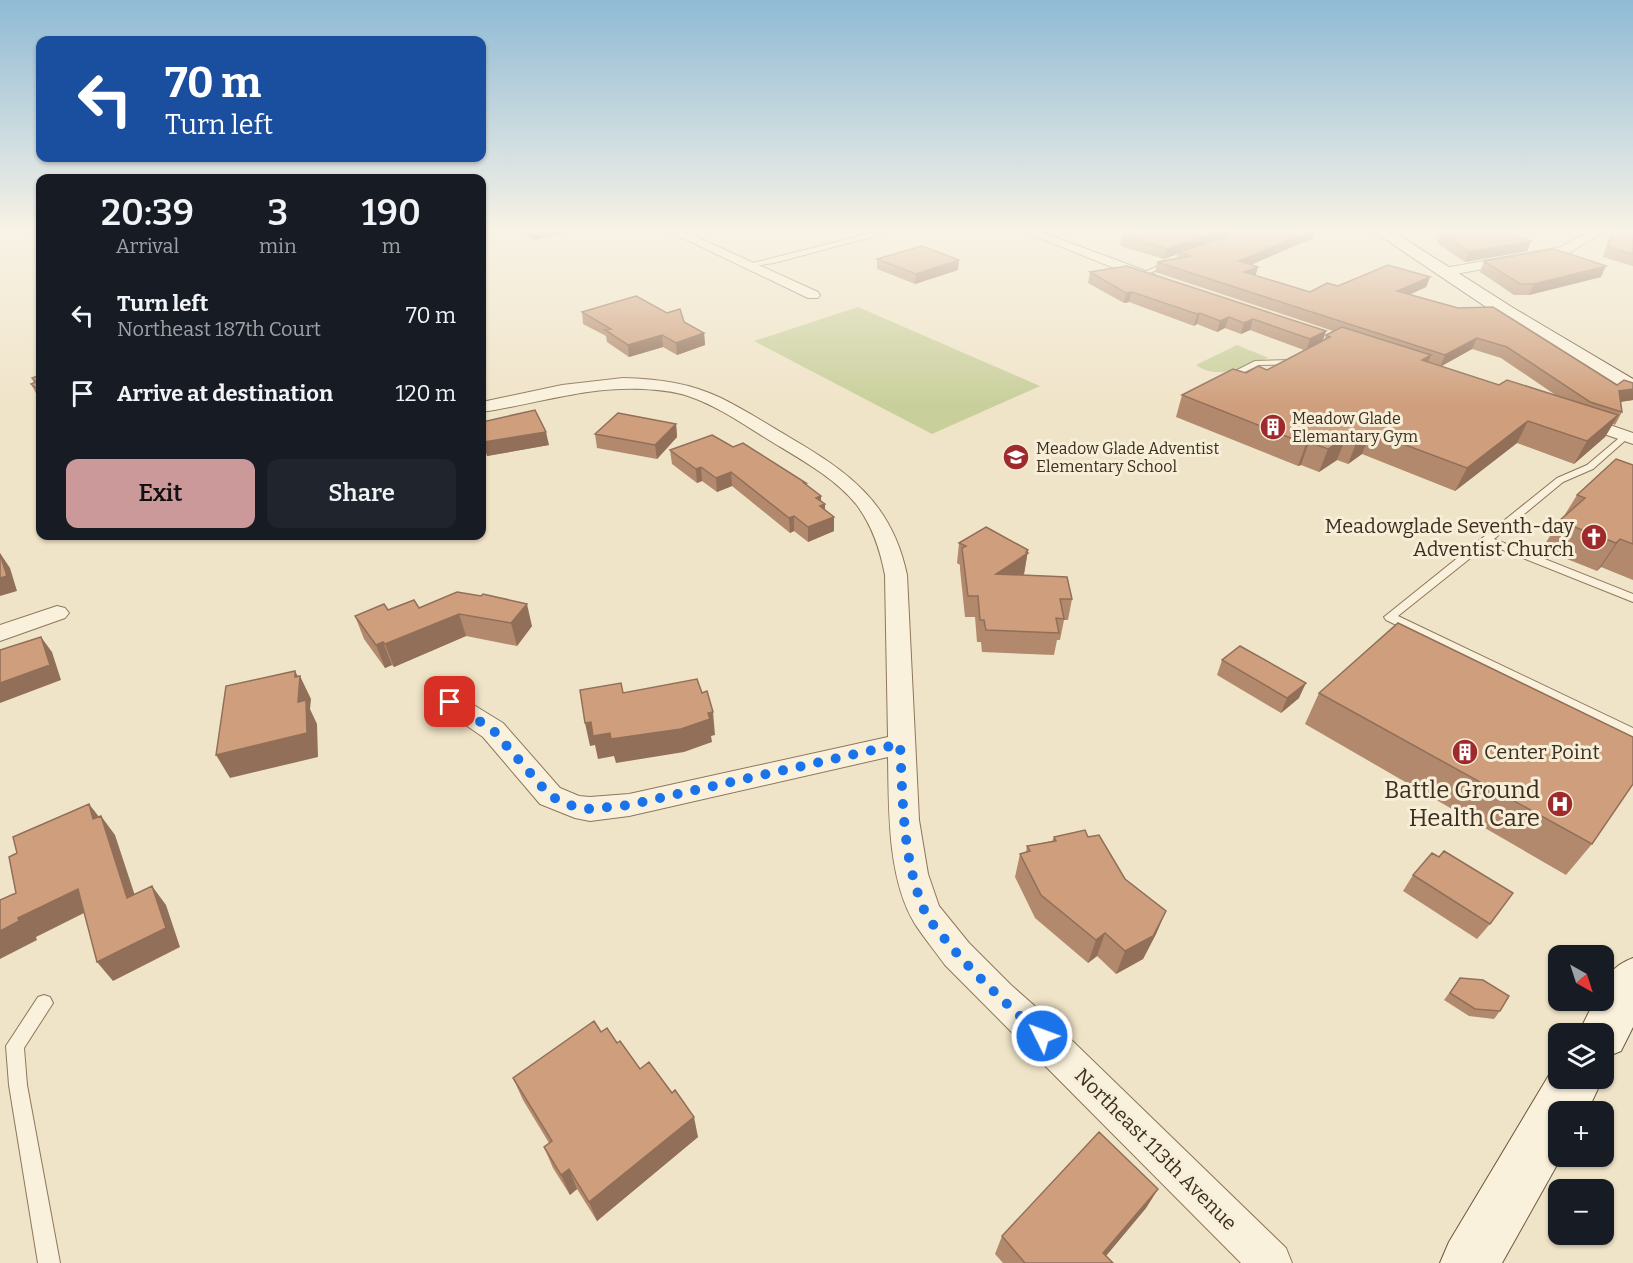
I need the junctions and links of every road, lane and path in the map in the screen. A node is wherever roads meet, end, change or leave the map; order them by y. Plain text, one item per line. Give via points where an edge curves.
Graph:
1 (798, 288) edge
2 (1471, 288) edge
3 (813, 295) dead end
4 (1301, 359) edge
5 (1220, 380) edge
6 (1633, 389) edge
7 (486, 406) edge
8 (1564, 414) edge
9 (1629, 437) edge
10 (1485, 538) junction
11 (1633, 598) edge
12 (57, 613) dead end
13 (0, 633) edge
14 (450, 702) dead end
15 (1633, 734) edge
16 (900, 744) junction
17 (1633, 980) edge
18 (44, 1003) dead end
19 (1609, 1023) edge
20 (1571, 1089) edge
21 (49, 1263) edge
22 (1271, 1263) edge
23 (1470, 1263) edge

1 - 3 street
2 - 6 street
4 - 5 lane via 1293,363 1258,363
7 - 16 street, Northeast 113th Avenue via 609,385 683,389 724,406 836,475 871,510 891,550 898,591
8 - 9 street
9 - 10 lane via 1590,466 1560,480
10 - 11 lane
10 - 15 lane via 1390,617
12 - 13 street
14 - 16 street via 493,730 550,796 590,809 629,805
16 - 22 street, Northeast 113th Avenue via 908,854 926,913 957,954 999,997
17 - 19 street
18 - 21 lane via 15,1046 18,1085
20 - 23 street

